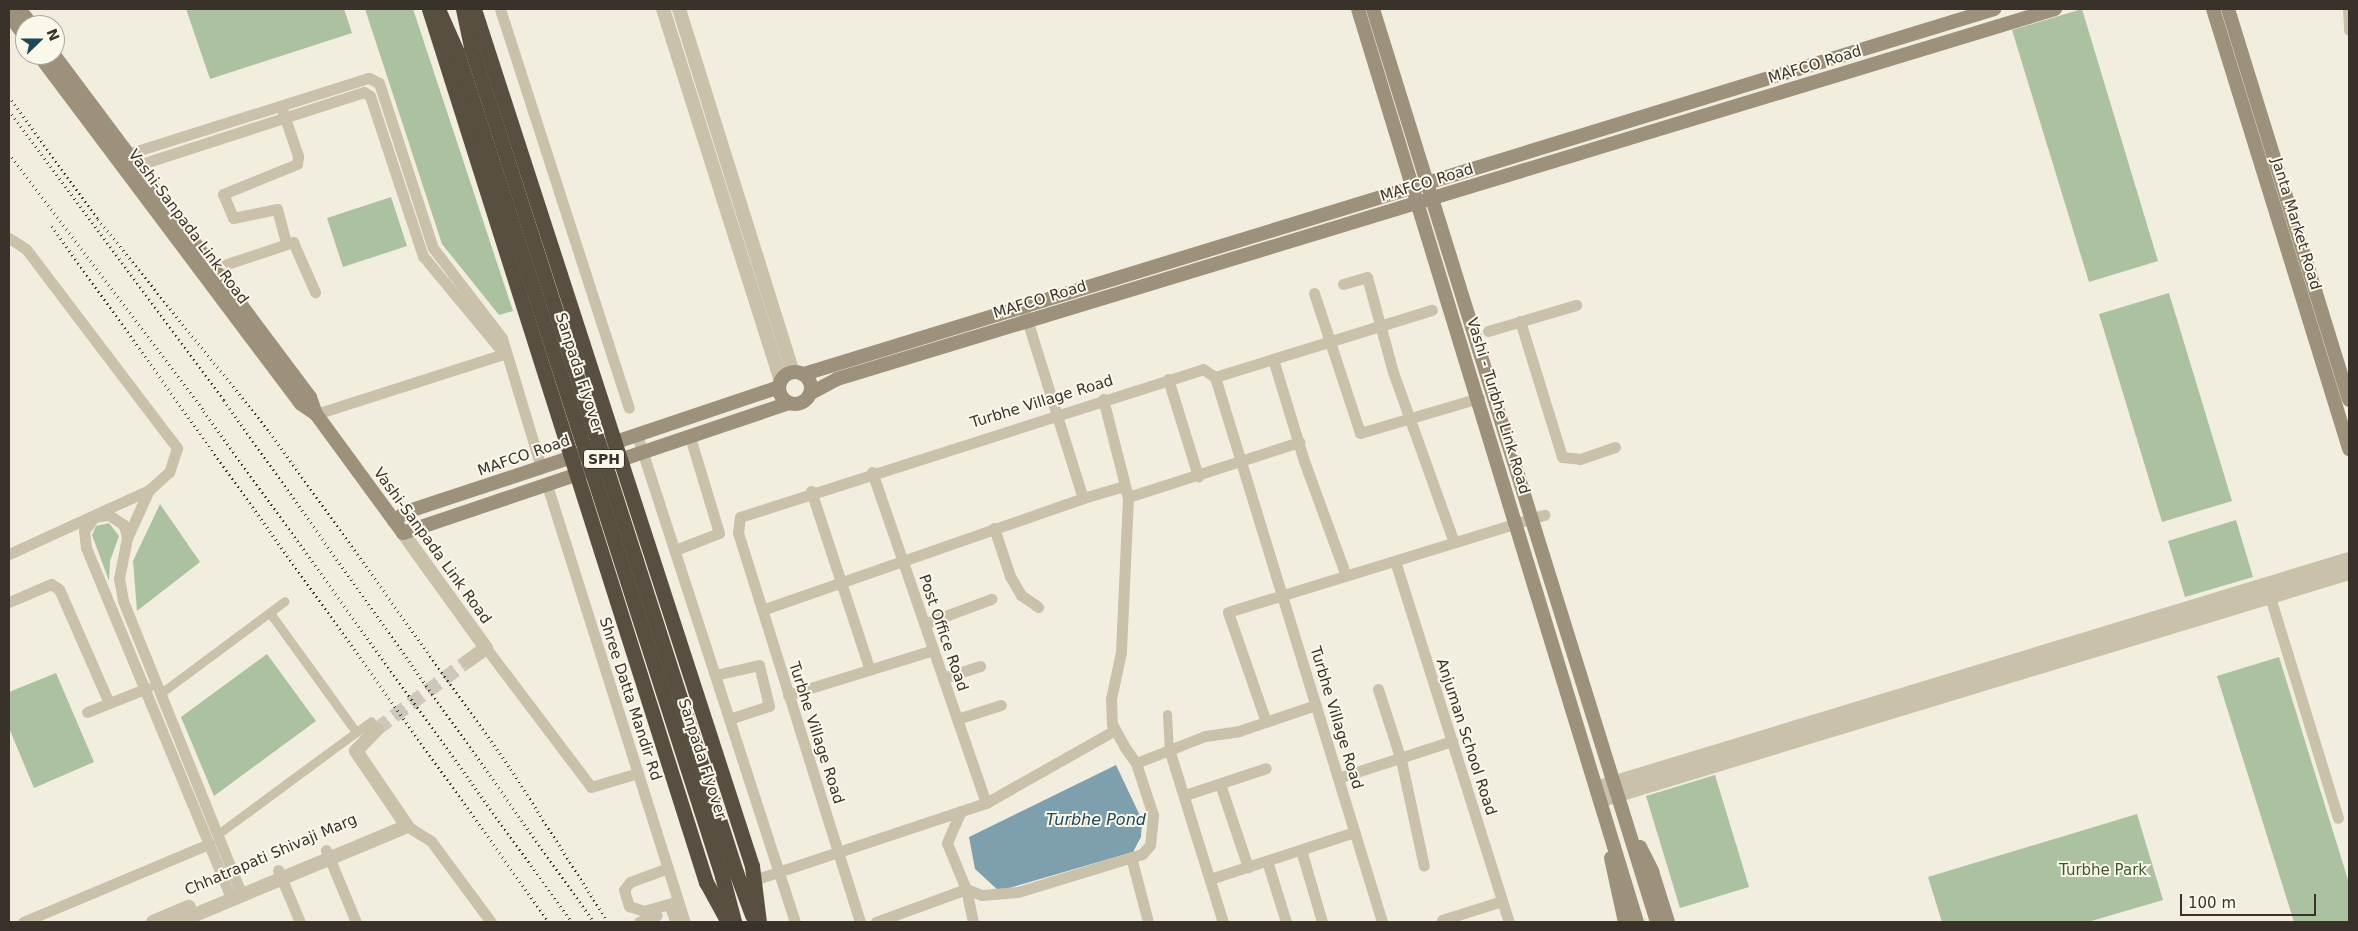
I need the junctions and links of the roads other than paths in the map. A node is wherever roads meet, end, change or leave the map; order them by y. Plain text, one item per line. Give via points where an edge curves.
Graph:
1 (429, 9) edge
2 (438, 9) edge
3 (463, 9) edge
4 (474, 9) edge
5 (500, 9) edge
6 (663, 9) edge
7 (679, 9) edge
8 (1358, 9) edge
9 (1373, 9) edge
10 (1994, 9) edge
11 (2055, 9) edge
12 (2213, 9) edge
13 (2228, 9) edge
14 (2348, 9) edge
15 (2349, 30) edge
16 (464, 49) junction
17 (47, 65) edge
18 (61, 65) edge
19 (282, 111) junction
20 (122, 156) junction
21 (130, 168) junction
22 (1420, 185) junction
23 (1425, 200) junction
24 (9, 238) edge
25 (286, 243) junction
26 (1168, 262) junction
27 (208, 270) junction
28 (1173, 277) junction
29 (1344, 284) dead end
30 (315, 292) dead end
31 (1314, 293) dead end
32 (1576, 304) dead end
33 (1017, 309) junction
34 (1432, 310) dead end
35 (1520, 321) junction
36 (1021, 323) junction
37 (1380, 327) junction
38 (1488, 331) dead end
39 (1330, 341) junction
40 (504, 354) junction
41 (1273, 359) junction
42 (593, 370) junction
43 (799, 373) junction
44 (1215, 377) junction
45 (1168, 379) junction
46 (546, 384) junction
47 (780, 384) junction
48 (811, 393) junction
49 (1479, 398) junction
50 (1103, 399) junction
51 (2349, 400) edge
52 (789, 403) junction
53 (629, 408) dead end
54 (316, 414) junction
55 (1057, 414) junction
56 (1411, 421) junction
57 (637, 435) junction
58 (690, 437) junction
59 (616, 442) junction
60 (1299, 442) junction
61 (1615, 447) dead end
62 (2349, 449) edge
63 (643, 452) junction
64 (570, 457) junction
65 (622, 460) junction
66 (1241, 462) junction
67 (541, 467) junction
68 (872, 472) junction
69 (575, 475) junction
70 (1198, 476) junction
71 (547, 485) junction
72 (150, 490) junction
73 (811, 491) junction
74 (1128, 497) junction
75 (1083, 498) junction
76 (1544, 515) dead end
77 (94, 517) junction
78 (394, 521) junction
79 (1523, 521) junction
80 (994, 528) junction
81 (62, 531) junction
82 (403, 533) junction
83 (127, 538) junction
84 (84, 539) junction
85 (1454, 542) junction
86 (675, 550) junction
87 (9, 554) edge
88 (2349, 559) edge
89 (1395, 561) junction
90 (903, 562) junction
91 (2349, 573) edge
92 (1346, 576) junction
93 (119, 578) junction
94 (840, 584) junction
95 (102, 585) junction
96 (1282, 595) junction
97 (2270, 597) junction
98 (991, 599) dead end
99 (285, 601) dead end
100 (9, 602) edge
101 (1038, 607) dead end
102 (762, 610) junction
103 (270, 612) junction
104 (924, 624) junction
105 (486, 648) junction
106 (933, 650) junction
107 (468, 661) tunnel mouth
108 (980, 666) dead end
109 (870, 670) junction
110 (715, 675) junction
111 (943, 678) junction
112 (147, 688) junction
113 (1378, 689) dead end
114 (161, 693) junction
115 (788, 695) junction
116 (109, 703) junction
117 (1001, 705) dead end
118 (1316, 705) junction
119 (87, 712) dead end
120 (1167, 714) dead end
121 (729, 719) junction
122 (957, 719) junction
123 (1266, 722) junction
124 (374, 725) joint
125 (1115, 730) junction
126 (356, 732) junction
127 (1452, 741) junction
128 (1169, 749) junction
129 (1401, 760) junction
130 (1136, 763) junction
131 (1266, 768) dead end
132 (638, 773) junction
133 (1338, 778) junction
134 (1220, 784) junction
135 (1184, 795) junction
136 (1608, 798) junction
137 (986, 803) junction
138 (961, 811) junction
139 (2338, 818) dead end
140 (404, 822) junction
141 (1355, 832) junction
142 (218, 834) junction
143 (209, 844) junction
144 (1301, 850) junction
145 (838, 852) junction
146 (328, 854) junction
147 (1131, 857) junction
148 (1267, 861) junction
149 (1424, 866) dead end
150 (1248, 867) junction
151 (668, 868) junction
152 (778, 872) junction
153 (280, 874) junction
154 (729, 874) junction
155 (1210, 879) junction
156 (754, 880) junction
157 (966, 889) junction
158 (235, 893) junction
159 (1502, 901) junction
160 (677, 906) junction
161 (1442, 920) dead end
162 (23, 922) edge
163 (153, 922) edge
164 (178, 922) edge
165 (300, 922) edge
166 (356, 922) edge
167 (491, 922) edge
168 (639, 922) edge
169 (676, 922) edge
170 (685, 922) edge
171 (728, 922) edge
172 (734, 922) edge
173 (755, 922) edge
174 (759, 922) edge
175 (795, 922) edge
176 (860, 922) edge
177 (876, 922) edge
178 (973, 922) edge
179 (1148, 922) edge
180 (1223, 922) edge
181 (1286, 922) edge
182 (1322, 922) edge
183 (1382, 922) edge
184 (1509, 922) edge
185 (1626, 922) edge
186 (1637, 922) edge
187 (1657, 922) edge
188 (1668, 922) edge

1 - 46 highway
2 - 16 highway, Sanpada Flyover / SPH
3 - 16 highway, Sanpada Flyover / SPH
4 - 42 highway
5 - 53 street
6 - 47 street
7 - 43 street
8 - 22 main road, Vashi - Turbhe Link Road
9 - 22 main road, Vashi - Turbhe Link Road
10 - 22 main road, MAFCO Road
11 - 23 main road, MAFCO Road
12 - 62 main road, Janta Market Road
13 - 51 main road, Janta Market Road
14 - 15 street
16 - 154 highway, Sanpada Flyover / SPH, bridge
17 - 20 main road, Vashi-Sanpada Link Road
18 - 20 main road, Vashi-Sanpada Link Road
19 - 20 street
19 - 21 street
19 - 25 street via 297,164 223,194 233,218 277,209
19 - 40 street via 369,78 379,83 433,248 497,327
20 - 21 main road, Vashi-Sanpada Link Road
21 - 27 main road, Vashi-Sanpada Link Road
22 - 23 main road, Vashi - Turbhe Link Road
22 - 26 main road, MAFCO Road
23 - 28 main road, MAFCO Road
23 - 49 main road, Vashi - Turbhe Link Road
23 - 79 main road, Vashi - Turbhe Link Road
24 - 72 street via 26,249 171,434 176,458 169,472
25 - 27 street
25 - 30 street via 298,245
26 - 28 street
26 - 33 main road, MAFCO Road
27 - 54 main road, Vashi-Sanpada Link Road via 310,396
28 - 36 main road, MAFCO Road
29 - 37 street via 1367,277
31 - 39 street
32 - 35 street
33 - 36 street
33 - 43 main road, MAFCO Road
34 - 37 street
35 - 38 street
35 - 61 street via 1562,457 1568,462 1580,460
36 - 48 main road, MAFCO Road via 837,379
36 - 55 street
37 - 39 street
37 - 56 street
39 - 41 street
39 - 56 street via 1360,433
40 - 54 street
40 - 67 street
41 - 44 street
41 - 60 street
42 - 46 highway
42 - 59 highway
43 - 47 main road, MAFCO Road
43 - 48 main road
44 - 45 street, Turbhe Village Road via 1203,369
44 - 66 street, Turbhe Village Road
45 - 50 street, Turbhe Village Road
45 - 70 street
46 - 64 highway
47 - 52 main road
47 - 57 main road, MAFCO Road
48 - 52 main road, MAFCO Road via 800,404
49 - 56 street
49 - 79 main road, Vashi - Turbhe Link Road
50 - 55 street, Turbhe Village Road
50 - 74 street
52 - 58 main road
54 - 78 main road, Vashi-Sanpada Link Road
55 - 68 street, Turbhe Village Road
55 - 75 street
56 - 85 street
57 - 59 main road, MAFCO Road
57 - 63 street
58 - 63 main road
58 - 86 street via 720,533
59 - 64 main road, MAFCO Road
59 - 65 highway
60 - 66 street
60 - 92 street
63 - 65 main road
63 - 86 street
64 - 67 main road, MAFCO Road
64 - 69 highway
65 - 69 main road
65 - 156 highway
66 - 70 street
66 - 96 street, Turbhe Village Road
67 - 78 main road, MAFCO Road via 406,512
68 - 73 street, Turbhe Village Road
68 - 90 street, Post Office Road
69 - 71 main road
69 - 171 highway via 706,882
70 - 74 street
71 - 82 main road
71 - 132 street, Shree Datta Mandir Rd
72 - 77 street
72 - 83 street
73 - 94 street
73 - 102 street, Turbhe Village Road via 752,509 737,521
74 - 75 street via 1124,486
74 - 125 street via 1121,652 1110,699
75 - 80 street
76 - 79 street
77 - 81 street
77 - 83 street via 109,514 120,520
77 - 84 street via 86,526
78 - 82 main road, Vashi-Sanpada Link Road
79 - 85 street
79 - 136 main road, Vashi - Turbhe Link Road
80 - 90 street
80 - 101 street via 1010,576 1021,595
81 - 84 street via 75,531
81 - 87 street
82 - 105 street, Vashi-Sanpada Link Road
83 - 93 street
84 - 95 street
85 - 89 street
86 - 110 street
88 - 136 street
89 - 92 street
89 - 127 street, Anjuman School Road
90 - 94 street
90 - 104 street, Post Office Road
91 - 97 street
92 - 96 street
93 - 95 street via 113,588
93 - 114 street via 123,601
94 - 102 street
94 - 109 street
95 - 112 street
96 - 118 street, Turbhe Village Road
96 - 123 street via 1228,612
97 - 136 street
97 - 139 street
98 - 104 street
99 - 103 street
100 - 116 street via 52,584 59,588
102 - 115 street, Turbhe Village Road
103 - 114 street
103 - 126 street
104 - 106 street, Post Office Road
105 - 107 street
105 - 132 street via 591,787
106 - 109 street
106 - 111 street, Post Office Road
108 - 111 street
109 - 115 street
110 - 121 street
110 - 121 street via 759,665 769,706
111 - 122 street, Post Office Road
112 - 116 street
112 - 143 street
113 - 129 street
114 - 142 street
115 - 145 street, Turbhe Village Road
116 - 119 street
117 - 122 street
118 - 123 street
118 - 133 street, Turbhe Village Road
120 - 128 street
121 - 152 street
122 - 137 street, Post Office Road
123 - 128 street
124 - 126 street
124 - 140 street via 356,751
125 - 130 street
125 - 137 street
126 - 142 street
127 - 129 street
127 - 159 street, Anjuman School Road
128 - 130 street
128 - 135 street
129 - 133 street
129 - 149 street
130 - 147 street via 1153,815 1154,832 1142,854
131 - 134 street
132 - 151 street, Shree Datta Mandir Rd
133 - 141 street, Turbhe Village Road
134 - 135 street
134 - 150 street
135 - 155 street
136 - 185 main road via 1614,884
136 - 186 main road via 1624,881
136 - 187 main road via 1642,874
136 - 188 main road via 1652,871
137 - 138 street
138 - 145 street
138 - 157 street via 948,843
140 - 146 street, Chhatrapati Shivaji Marg
140 - 167 street via 431,840
141 - 144 street
141 - 183 street, Turbhe Village Road
142 - 158 street
143 - 158 street
143 - 162 street
144 - 148 street
144 - 182 street
145 - 152 street
145 - 176 street, Turbhe Village Road
146 - 153 street, Chhatrapati Shivaji Marg
146 - 166 street
147 - 157 street via 1018,892 982,895
147 - 179 street
148 - 150 street
148 - 181 street
150 - 155 street
151 - 160 street, Shree Datta Mandir Rd
151 - 160 street via 630,882 624,890 629,906 644,912
152 - 156 street
152 - 175 street
153 - 158 street, Chhatrapati Shivaji Marg
153 - 165 street
154 - 172 highway, Sanpada Flyover / SPH
154 - 173 highway, Sanpada Flyover / SPH
155 - 180 street
156 - 174 highway
157 - 177 street
157 - 178 street
158 - 163 street, Chhatrapati Shivaji Marg
158 - 164 street, Chhatrapati Shivaji Marg
159 - 161 street
159 - 184 street, Anjuman School Road
160 - 168 street
160 - 169 street
160 - 170 street, Shree Datta Mandir Rd

